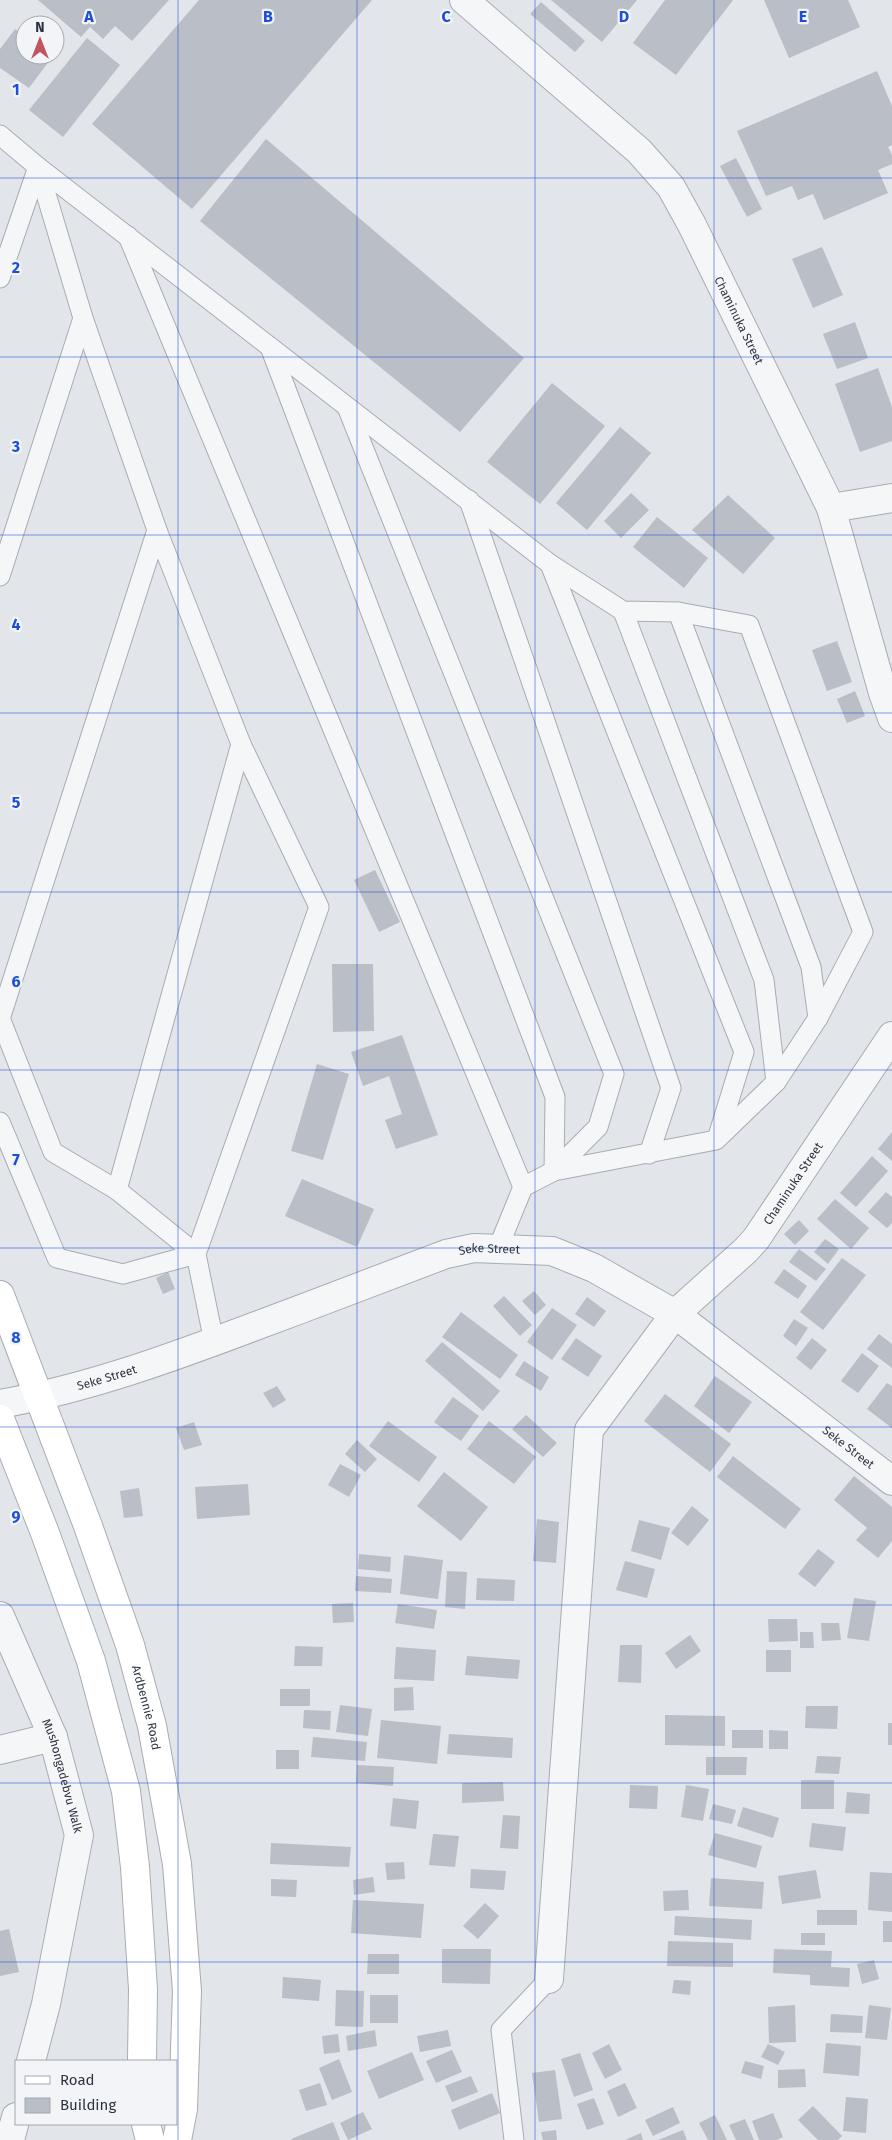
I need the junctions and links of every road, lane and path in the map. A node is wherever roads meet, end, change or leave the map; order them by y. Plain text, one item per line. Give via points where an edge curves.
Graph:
1 (464, 0) edge
2 (0, 135) edge
3 (38, 167) junction
4 (127, 234) junction
5 (0, 278) edge
6 (84, 318) junction
7 (269, 346) junction
8 (347, 406) junction
9 (892, 498) edge
10 (468, 500) junction
11 (831, 508) junction
12 (157, 530) junction
13 (550, 564) junction
14 (0, 576) edge
15 (623, 611) junction
16 (678, 612) junction
17 (892, 718) edge
18 (241, 744) junction
19 (818, 1018) junction
20 (0, 1019) edge
21 (892, 1036) edge
22 (776, 1082) junction
23 (0, 1122) edge
24 (716, 1140) junction
25 (649, 1154) junction
26 (554, 1171) junction
27 (523, 1187) junction
28 (116, 1190) junction
29 (498, 1248) junction
30 (196, 1254) junction
31 (0, 1295) edge
32 (675, 1314) junction
33 (214, 1342) junction
34 (40, 1397) junction
35 (0, 1404) edge
36 (0, 1419) edge
37 (892, 1481) edge
38 (0, 1616) edge
39 (53, 1737) junction
40 (0, 1750) edge
41 (549, 1979) joint
42 (31, 2060) edge
43 (142, 2060) edge
44 (15, 2121) edge
45 (146, 2125) edge
46 (10, 2140) edge
47 (150, 2140) edge
48 (176, 2140) edge
49 (514, 2140) edge

1 - 11 street, Chaminuka Street via 640,151 671,187
2 - 3 lane
3 - 4 lane
3 - 5 lane
3 - 6 lane
4 - 7 lane
4 - 27 lane
6 - 12 lane
6 - 14 lane
7 - 8 lane
7 - 26 lane via 555,1097
8 - 10 lane
8 - 26 lane via 614,1074 598,1127
9 - 11 street
10 - 13 lane
10 - 25 lane via 671,1088
11 - 17 street, Chaminuka Street
12 - 18 lane
12 - 20 lane
13 - 15 lane
13 - 24 lane via 744,1052
15 - 16 lane
15 - 22 lane via 764,980
16 - 19 lane via 811,967
16 - 19 lane via 749,625 863,932
18 - 28 lane
18 - 30 lane via 319,907
19 - 22 lane
20 - 28 lane via 53,1152
21 - 32 street, Chaminuka Street via 756,1239
22 - 24 lane
23 - 30 lane via 57,1258 123,1274
24 - 25 lane
25 - 26 lane
26 - 27 lane
27 - 29 lane
28 - 30 lane
29 - 32 street, Seke Street via 552,1251 594,1268
29 - 33 street, Seke Street via 474,1248 446,1254
30 - 33 lane
31 - 34 main road, Ardbennie Road
32 - 37 street, Seke Street
32 - 41 street, Chaminuka Street via 589,1430
33 - 34 street, Seke Street via 122,1374
34 - 35 street, Seke Street
34 - 48 main road, Ardbennie Road via 130,1645 164,1785 177,1864 187,1991 183,2109
36 - 43 main road via 91,1661 126,1791 143,1989
38 - 39 street, Mushongadebvu Walk
39 - 40 street
39 - 42 street, Mushongadebvu Walk via 79,1835 46,2004
41 - 49 lane via 501,2030
44 - 46 street
45 - 47 main road

